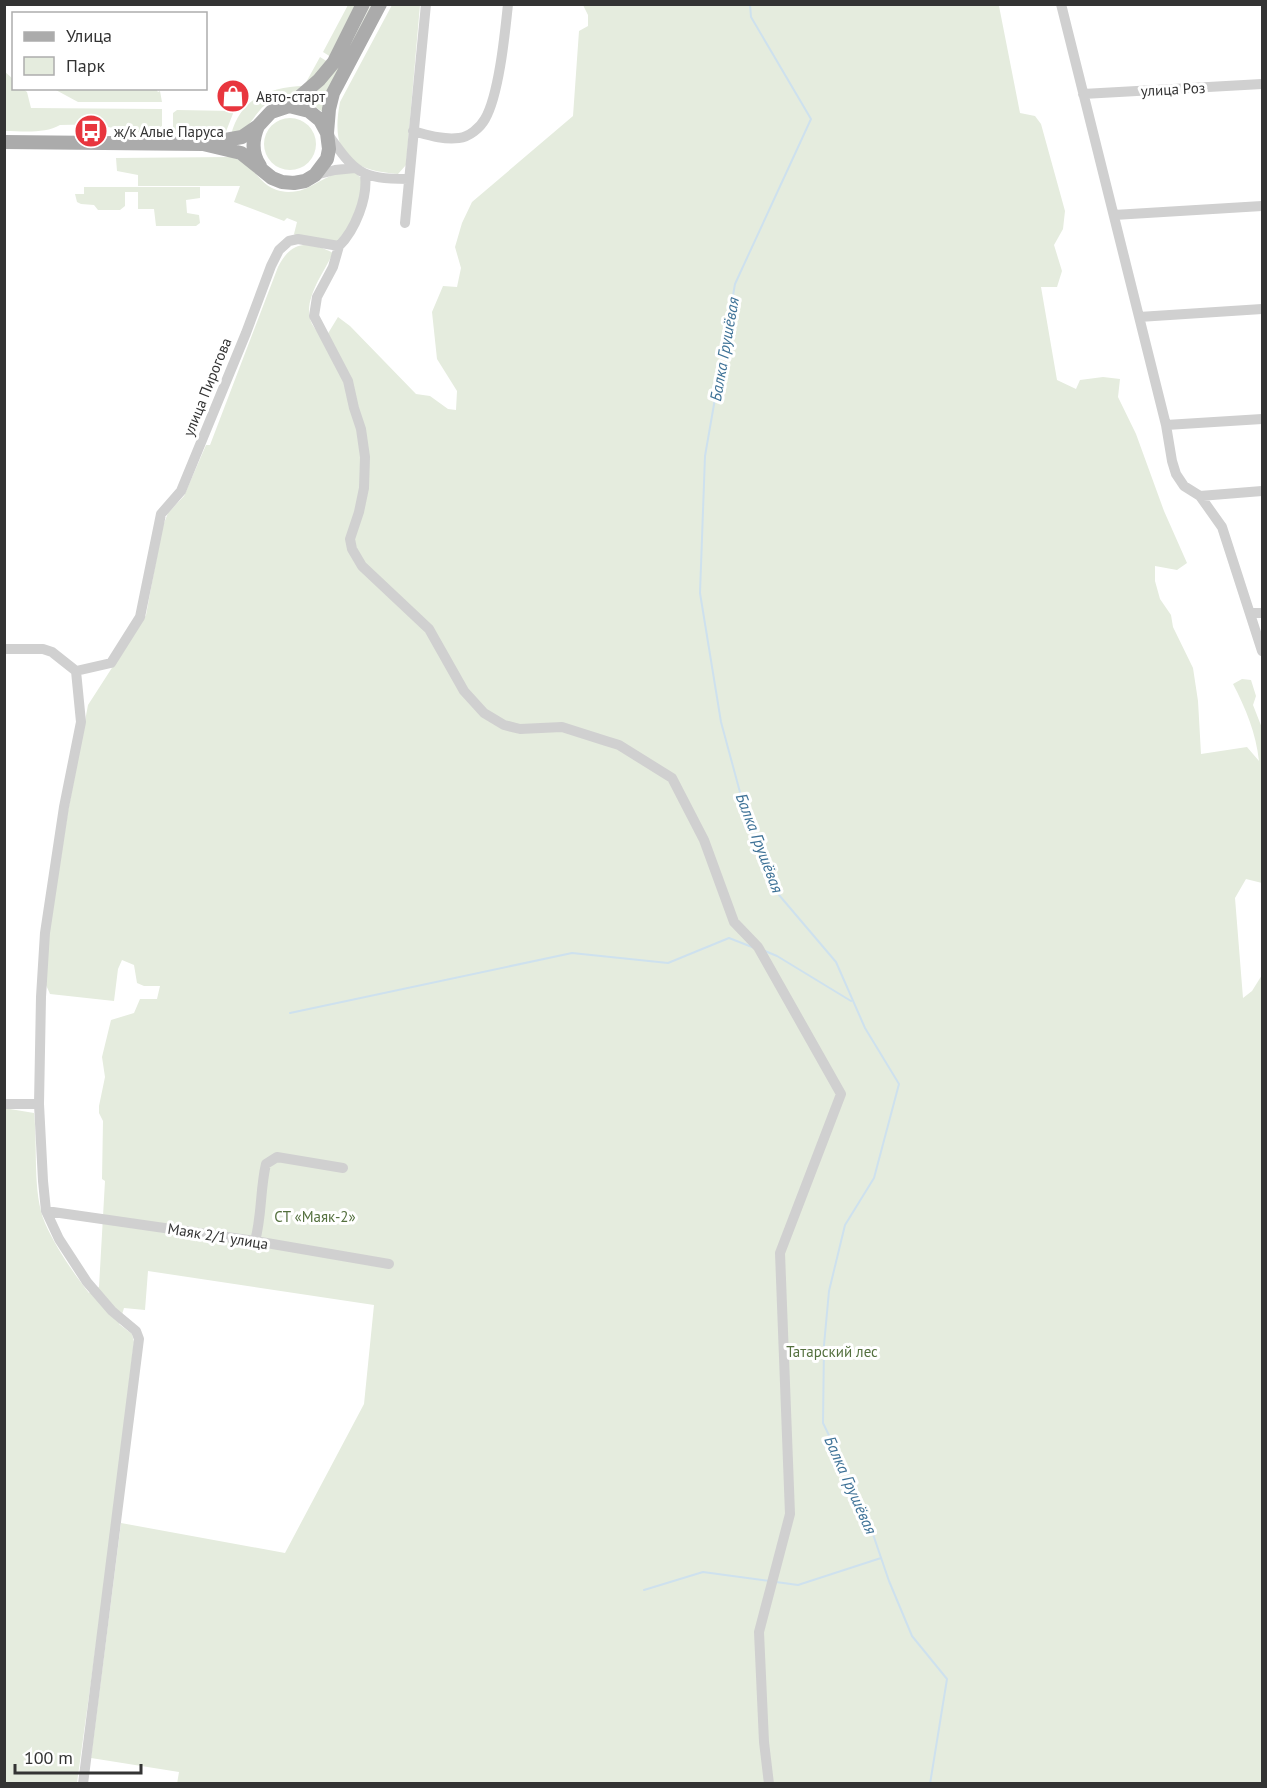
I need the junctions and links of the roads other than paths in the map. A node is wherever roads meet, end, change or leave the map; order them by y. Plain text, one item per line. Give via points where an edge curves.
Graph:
1 (363, 4) edge
2 (380, 4) edge
3 (426, 4) edge
4 (508, 4) edge
5 (1061, 4) edge
6 (1263, 84) edge
7 (1083, 94) junction
8 (289, 106) junction
9 (258, 126) junction
10 (413, 130) junction
11 (327, 133) junction
12 (4, 142) edge
13 (203, 144) junction
14 (355, 168) junction
15 (263, 171) junction
16 (315, 175) junction
17 (365, 175) junction
18 (408, 179) junction
19 (1263, 206) edge
20 (1114, 215) junction
21 (405, 223) dead end
22 (339, 246) junction
23 (1263, 309) edge
24 (1139, 317) junction
25 (1263, 419) edge
26 (1166, 425) junction
27 (1263, 491) edge
28 (1200, 496) junction
29 (1263, 613) edge
30 (1250, 614) junction
31 (4, 649) edge
32 (1263, 651) edge
33 (76, 671) junction
34 (4, 1104) edge
35 (39, 1104) junction
36 (343, 1168) dead end
37 (46, 1211) junction
38 (255, 1241) junction
39 (389, 1264) dead end
40 (83, 1784) edge
41 (769, 1784) edge

1 - 8 main road via 334,62
2 - 11 main road via 333,93
3 - 10 street
4 - 10 street via 495,91 485,119 461,138 438,138
5 - 7 street
6 - 7 street, улица Роз
7 - 20 street
8 - 9 main road via 271,112
8 - 11 main road via 315,115
9 - 13 main road via 242,137
9 - 15 main road via 253,149
10 - 18 street
11 - 14 street
11 - 16 main road via 327,159
12 - 13 main road
13 - 15 main road via 241,153
14 - 16 street
14 - 17 street
15 - 16 main road via 282,182 294,183
17 - 18 street
17 - 22 street via 363,203
18 - 21 street
19 - 20 street
20 - 24 street
22 - 33 street, улица Пирогова via 298,239 279,250 182,491 161,514 140,616 111,663
22 - 41 street via 317,297 314,316 348,381 361,429 364,488 350,539 362,566 429,629 464,691 484,713 520,729 562,727 613,743 672,778 704,840 734,922 758,947 841,1094 780,1253 790,1514 759,1632
23 - 24 street
24 - 26 street
25 - 26 street
26 - 28 street via 1176,474 1184,486
27 - 28 street
28 - 30 street via 1222,527
29 - 30 street
30 - 32 street
31 - 33 street via 43,649
33 - 35 street via 81,722 45,933
34 - 35 street
35 - 37 street
36 - 38 street via 277,1157 266,1164
37 - 38 street, Маяк 2/1 улица
37 - 40 street via 87,1282 136,1331 139,1339
38 - 39 street, Маяк 2/1 улица

